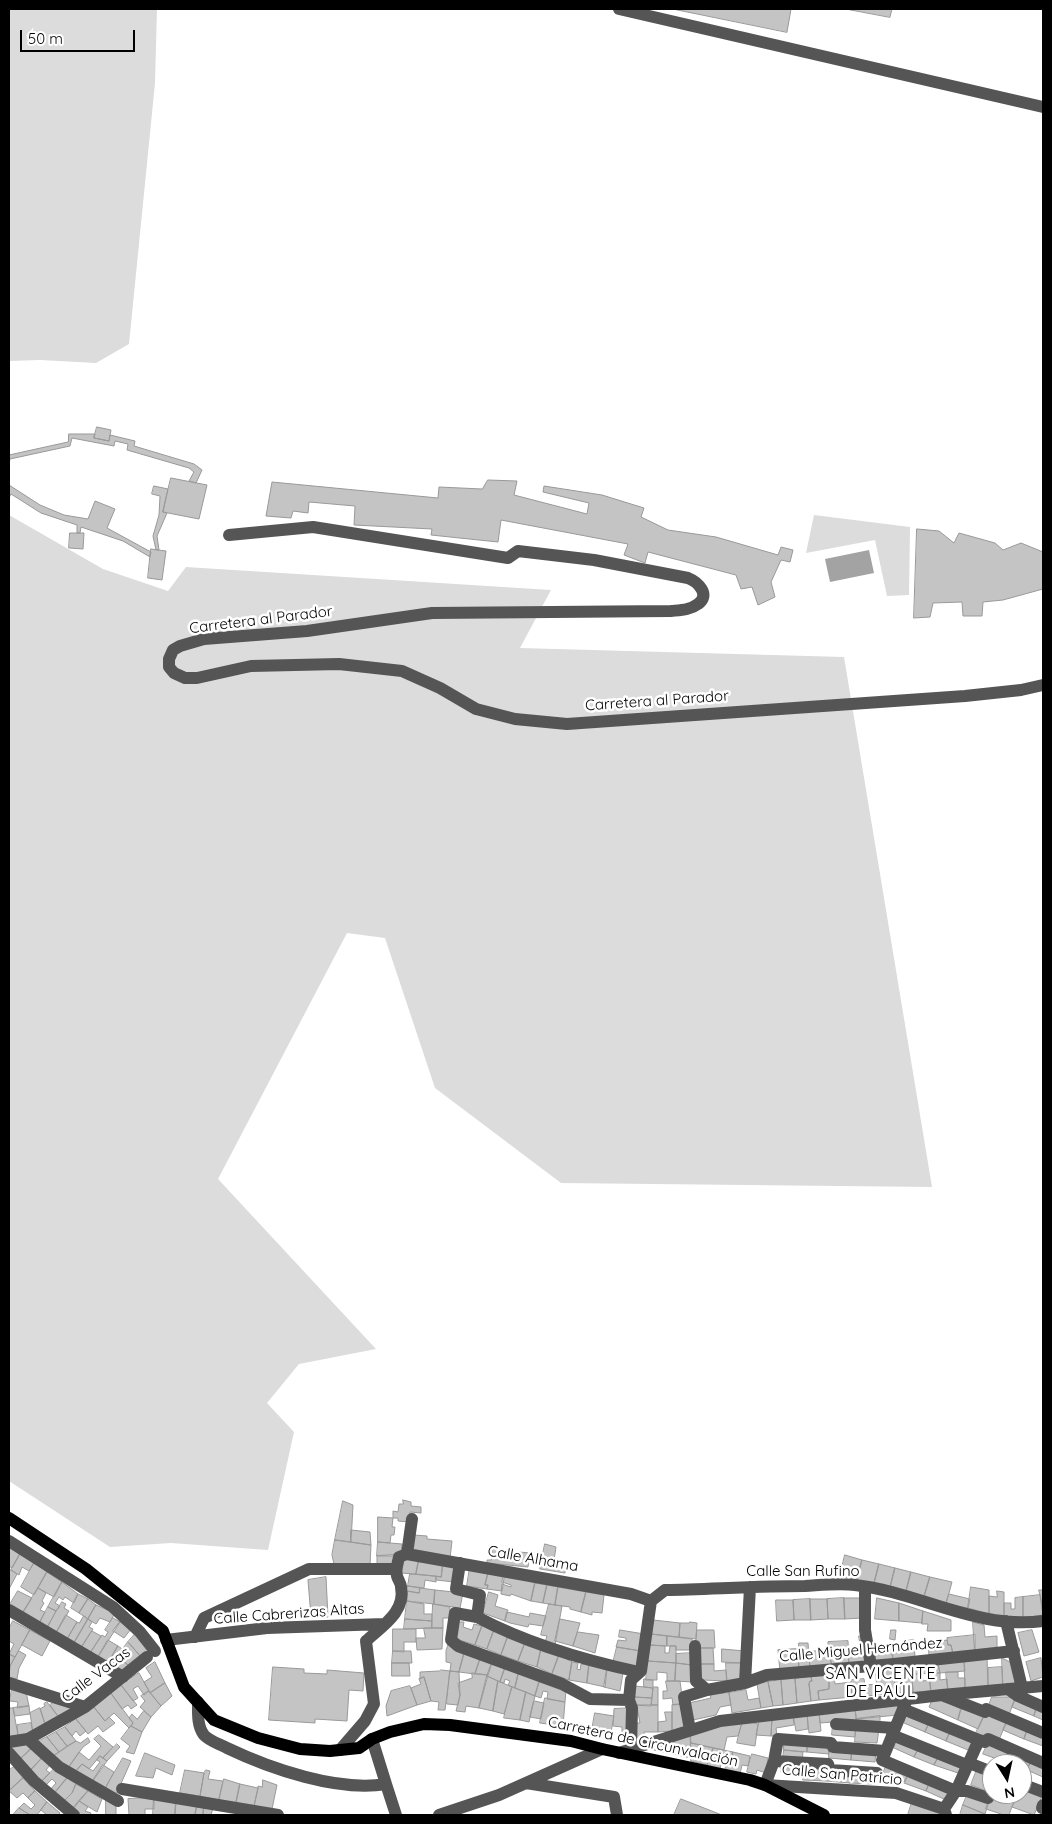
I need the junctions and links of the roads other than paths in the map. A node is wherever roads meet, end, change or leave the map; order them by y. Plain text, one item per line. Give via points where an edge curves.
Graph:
1 (619, 9) edge
2 (1043, 107) edge
3 (228, 535) dead end
4 (1043, 685) edge
5 (9, 1518) edge
6 (412, 1519) dead end
7 (9, 1541) edge
8 (407, 1554) junction
9 (460, 1563) junction
10 (396, 1569) junction
11 (750, 1587) junction
12 (865, 1587) junction
13 (651, 1601) junction
14 (9, 1610) edge
15 (477, 1617) junction
16 (1006, 1621) junction
17 (1043, 1621) edge
18 (384, 1624) junction
19 (194, 1637) junction
20 (166, 1640) junction
21 (696, 1646) dead end
22 (1014, 1651) junction
23 (871, 1666) junction
24 (640, 1672) junction
25 (123, 1677) junction
26 (9, 1683) edge
27 (745, 1683) junction
28 (1043, 1686) edge
29 (1022, 1688) junction
30 (707, 1690) junction
31 (1008, 1690) junction
32 (942, 1695) junction
33 (629, 1700) junction
34 (198, 1702) junction
35 (905, 1704) junction
36 (1043, 1706) edge
37 (85, 1707) junction
38 (836, 1724) dead end
39 (690, 1730) junction
40 (893, 1732) junction
41 (1043, 1733) edge
42 (28, 1739) junction
43 (372, 1740) junction
44 (984, 1740) junction
45 (9, 1742) edge
46 (602, 1749) junction
47 (340, 1750) junction
48 (625, 1751) junction
49 (9, 1753) edge
50 (884, 1756) junction
51 (774, 1761) junction
52 (1043, 1763) edge
53 (968, 1764) junction
54 (982, 1769) edge
55 (877, 1774) junction
56 (526, 1783) junction
57 (386, 1784) junction
58 (764, 1785) junction
59 (956, 1791) junction
60 (876, 1792) junction
61 (982, 1796) edge
62 (215, 1810) edge
63 (945, 1812) edge
64 (74, 1815) edge
65 (274, 1815) edge
66 (396, 1815) edge
67 (439, 1815) edge
68 (617, 1815) edge
69 (824, 1815) edge

1 - 2 street
3 - 4 street, Carretera al Parador via 313,527 508,558 518,551 594,560 688,578 701,586 703,598 692,608 672,611 432,614 306,631 204,639 180,646 169,658 169,667 185,678 251,666 339,664 402,672 440,688 476,709 515,719 567,724 965,696
5 - 20 main road, Carretera de Circunvalación via 86,1569 163,1631
6 - 8 street
7 - 25 street, Calle Vacas via 113,1607 140,1632 151,1654
8 - 9 street, Calle Alhama
8 - 10 street via 399,1557
9 - 13 street, Calle Alhama via 631,1594
9 - 15 street via 456,1589 480,1595
10 - 18 street via 402,1599 396,1613
10 - 19 street via 309,1570 204,1618
11 - 12 street, Calle San Rufino
11 - 13 street, Calle San Rufino via 665,1590
11 - 27 street
12 - 16 street, Calle San Rufino via 906,1595 952,1611
12 - 23 street via 865,1630
13 - 24 street
14 - 25 street
15 - 24 street via 587,1661
15 - 33 street via 455,1613 451,1640 458,1646 562,1684 590,1699
16 - 17 street, Calle San Rufino
16 - 22 street
18 - 19 street, Calle Cabrerizas Altas via 267,1628
18 - 47 street via 366,1641 374,1704 365,1721
19 - 20 street, Calle Cabrerizas Altas
20 - 34 main road, Carretera de Circunvalación via 184,1687
21 - 30 street via 696,1681
22 - 23 street, Calle Miguel Hernández
22 - 29 street
23 - 27 street, Calle Miguel Hernández via 767,1675
24 - 33 street via 631,1680
25 - 37 street, Calle Vacas
26 - 37 street
27 - 30 street, Calle Miguel Hernández
28 - 29 street
29 - 31 street
30 - 39 street, Calle Miguel Hernández via 684,1697
31 - 32 street
31 - 36 street
32 - 35 street
32 - 41 street
33 - 48 street via 632,1708
34 - 47 main road, Carretera de Circunvalación via 214,1720 258,1738 300,1749
34 - 57 street via 199,1728 205,1737 259,1762 336,1783
35 - 39 street via 720,1720
35 - 40 street
35 - 44 street
37 - 42 street, Calle Vacas
38 - 40 street
39 - 48 street
40 - 50 street
40 - 53 street
42 - 45 street, Calle Vacas
42 - 62 street via 59,1767 120,1795
43 - 46 main road, Carretera de Circunvalación via 424,1724 450,1725 571,1741
43 - 47 main road, Carretera de Circunvalación via 359,1748
43 - 57 street
44 - 52 street
44 - 53 street
46 - 48 main road, Carretera de Circunvalación
46 - 56 street
48 - 58 main road, Carretera de Circunvalación
49 - 64 street via 34,1781
50 - 51 street via 833,1747 831,1743 778,1739
50 - 55 street
50 - 59 street
51 - 55 street via 828,1764 830,1770
51 - 58 street
53 - 54 street
53 - 59 street
55 - 60 street
56 - 67 street
56 - 68 street via 614,1796
57 - 66 street
58 - 60 street, Calle San Patricio
58 - 69 main road, Carretera de Circunvalación
59 - 61 street
59 - 63 street
60 - 63 street, Calle San Patricio via 904,1795
62 - 65 street

